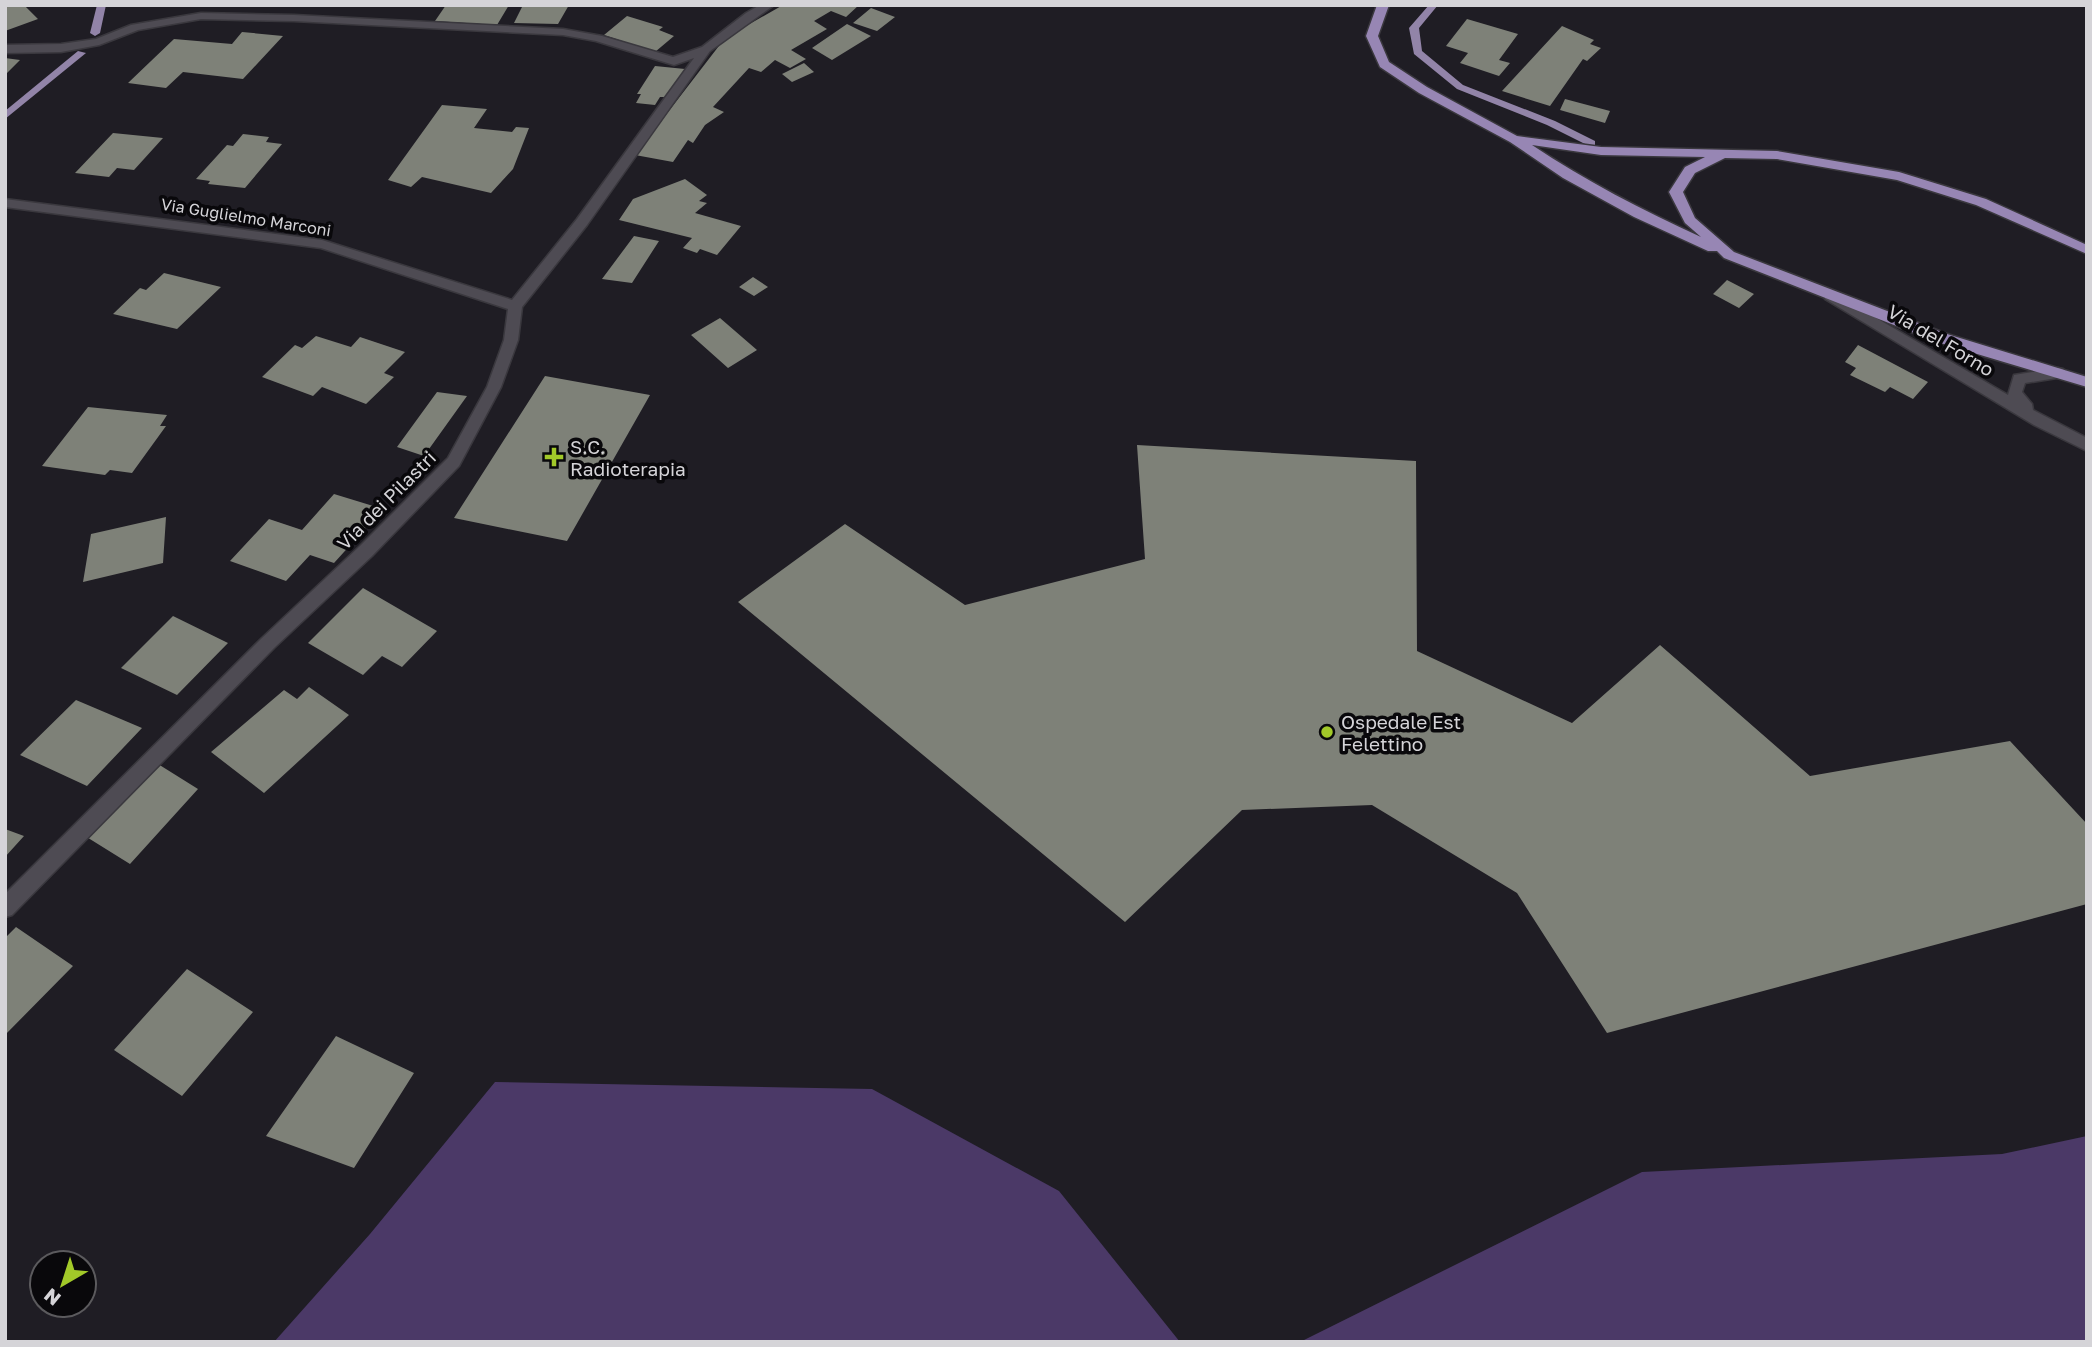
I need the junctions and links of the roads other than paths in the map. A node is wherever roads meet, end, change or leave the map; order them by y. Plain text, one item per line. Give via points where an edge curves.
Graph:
1 (769, 5) edge
2 (1383, 5) edge
3 (5, 49) edge
4 (706, 49) junction
5 (1514, 139) junction
6 (1725, 153) junction
7 (5, 203) edge
8 (2087, 250) edge
9 (1729, 255) junction
10 (1824, 292) junction
11 (515, 306) junction
12 (2058, 373) junction
13 (2087, 382) edge
14 (2039, 421) junction
15 (2087, 445) edge
16 (5, 908) edge

1 - 4 street
2 - 5 main road via 1372,36 1384,64
3 - 4 street via 99,42 135,27 201,16 563,32 598,37 674,61
4 - 11 street via 582,222
5 - 6 main road via 1601,151
5 - 9 main road via 1567,175 1639,214
6 - 8 main road via 1777,155 1899,176 1981,202
6 - 9 main road via 1690,170 1676,191 1690,220
7 - 11 street, Via Guglielmo Marconi via 322,244
9 - 10 main road
10 - 12 main road via 1942,338
10 - 14 street, Via del Forno
11 - 16 street, Via dei Pilastri via 511,340 494,387 454,462
12 - 13 main road
12 - 14 street, Via del Forno via 2019,379 2014,393
14 - 15 street, Via del Forno

